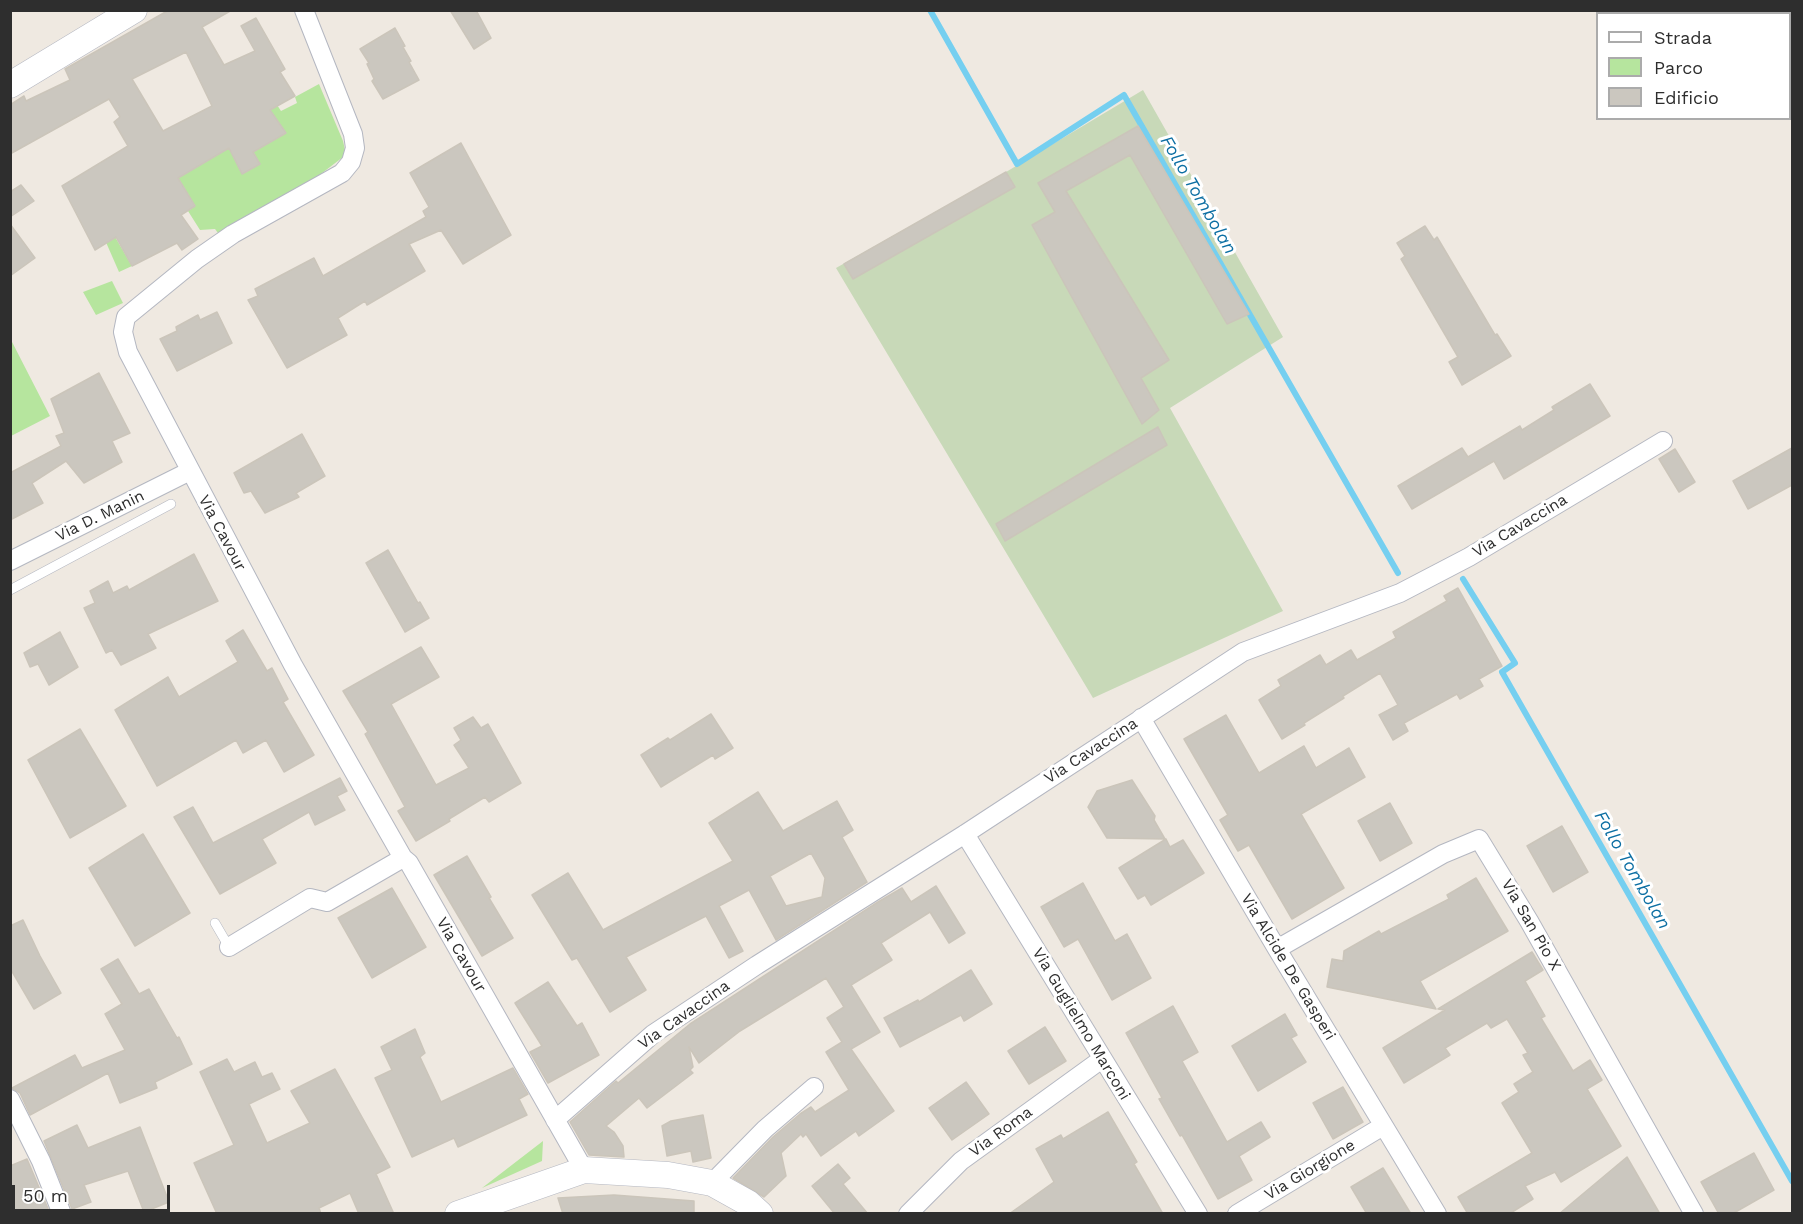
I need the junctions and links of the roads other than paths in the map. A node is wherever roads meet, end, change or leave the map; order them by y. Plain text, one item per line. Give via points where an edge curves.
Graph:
1 (134, 10) edge
2 (304, 10) edge
3 (10, 85) edge
4 (1663, 441) dead end
5 (190, 471) junction
6 (171, 504) dead end
7 (10, 561) edge
8 (10, 590) edge
9 (1141, 718) junction
10 (965, 834) junction
11 (403, 858) junction
12 (215, 922) dead end
13 (229, 947) joint
14 (1277, 949) junction
15 (1102, 1059) junction
16 (814, 1087) dead end
17 (10, 1099) edge
18 (555, 1120) junction
19 (1383, 1126) junction
20 (584, 1170) junction
21 (712, 1183) junction
22 (488, 1209) edge
23 (62, 1214) edge
24 (458, 1214) edge
25 (760, 1214) edge
26 (908, 1214) edge
27 (1198, 1214) edge
28 (1237, 1214) edge
29 (1437, 1214) edge
30 (1694, 1214) edge

1 - 3 main road
2 - 5 street, Via Cavour via 353,134 351,162 342,173 206,253 126,317 123,332 128,351
4 - 9 street, Via Cavaccina via 1469,557 1400,593 1243,652
5 - 7 street, Via D. Manin
5 - 11 street, Via Cavour via 293,665
6 - 8 lane
9 - 10 street, Via Cavaccina
9 - 14 street, Via Alcide De Gasperi
10 - 15 street, Via Guglielmo Marconi
10 - 18 street, Via Cavaccina via 653,1034
11 - 13 street via 327,902 310,898
11 - 18 street, Via Cavour
12 - 13 lane
14 - 19 street, Via Alcide De Gasperi
14 - 30 street, Via San Pio X via 1443,854 1479,839
15 - 26 street, Via Roma via 961,1161
15 - 27 street, Via Guglielmo Marconi
16 - 21 street
17 - 23 street
18 - 20 street
19 - 28 street, Via Giorgione
19 - 29 street, Via Alcide De Gasperi
20 - 21 main road via 668,1175
20 - 22 main road
21 - 25 main road
22 - 24 main road

